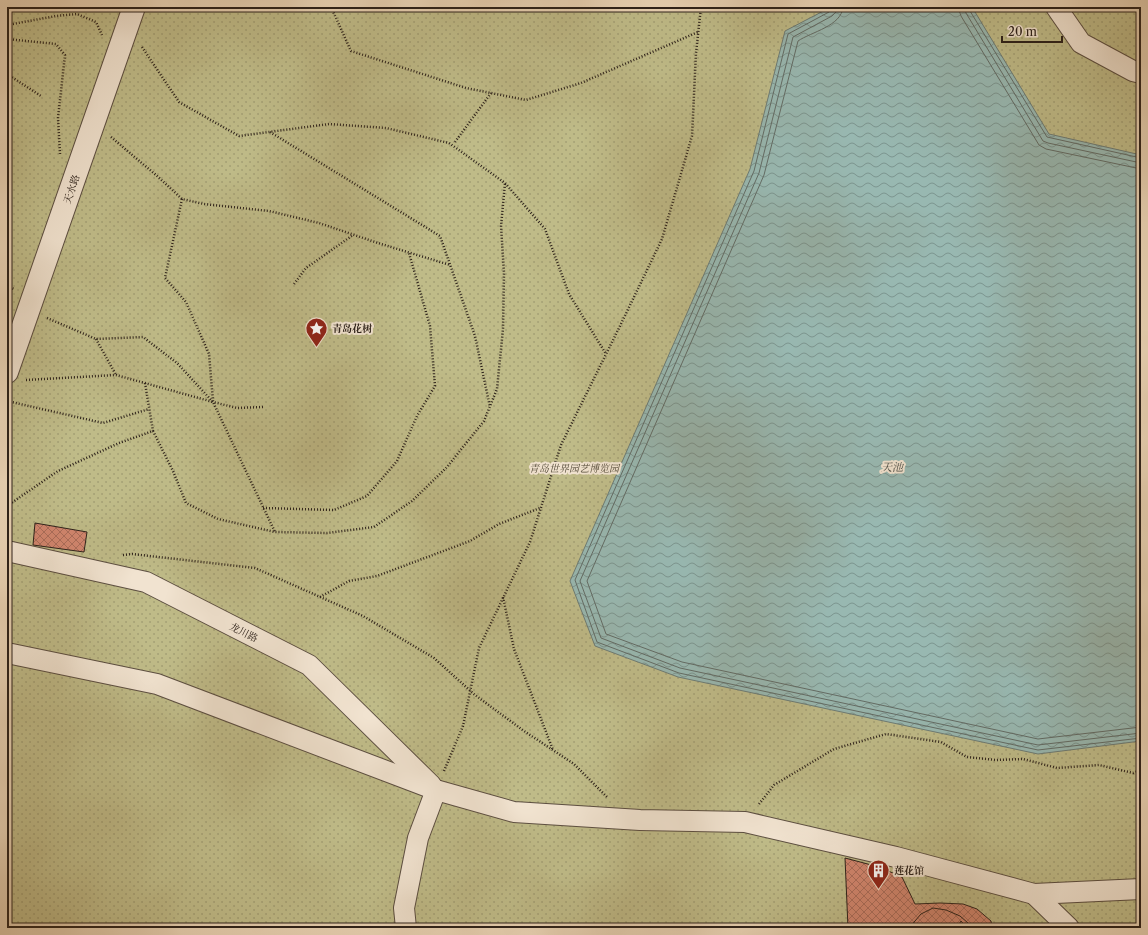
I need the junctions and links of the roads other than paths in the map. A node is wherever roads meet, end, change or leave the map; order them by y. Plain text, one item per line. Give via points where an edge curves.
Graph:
1 (1056, 7) edge
2 (131, 16) edge
3 (1141, 73) edge
4 (14, 376) edge
5 (7, 551) edge
6 (7, 653) edge
7 (436, 790) junction
8 (1141, 889) edge
9 (1034, 894) junction
10 (406, 928) edge
11 (1069, 928) edge

1 - 3 street via 1081,43
2 - 4 street, 天水路 via 29,310
5 - 7 street, 龙川路 via 146,582 309,665
6 - 7 street via 157,684
7 - 9 street via 514,812 746,822 896,857
7 - 10 street via 418,838 404,908
8 - 9 street
9 - 11 street

